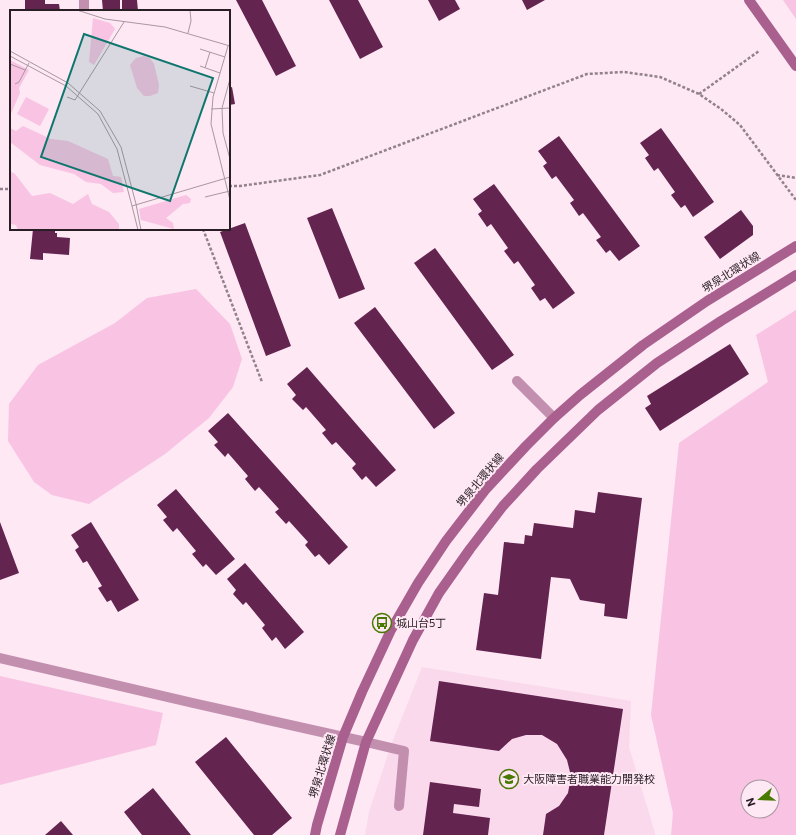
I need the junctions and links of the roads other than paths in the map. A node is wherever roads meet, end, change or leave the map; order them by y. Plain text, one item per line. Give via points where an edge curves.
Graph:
1 (749, 0) edge
2 (796, 66) edge
3 (796, 246) edge
4 (796, 275) edge
5 (517, 381) dead end
6 (554, 418) junction
7 (0, 658) edge
8 (343, 737) junction
9 (366, 742) junction
10 (399, 806) dead end
11 (315, 835) edge
12 (340, 835) edge

1 - 2 main road
3 - 6 main road, 堺泉北環状線 via 707,301 643,345
4 - 9 main road via 657,363 598,410 537,469 470,548 439,594 412,640
5 - 6 street
6 - 8 main road, 堺泉北環状線 via 486,489 418,583 385,644
7 - 8 street
8 - 9 street
8 - 11 main road, 堺泉北環状線
9 - 10 street via 404,751
9 - 12 main road

